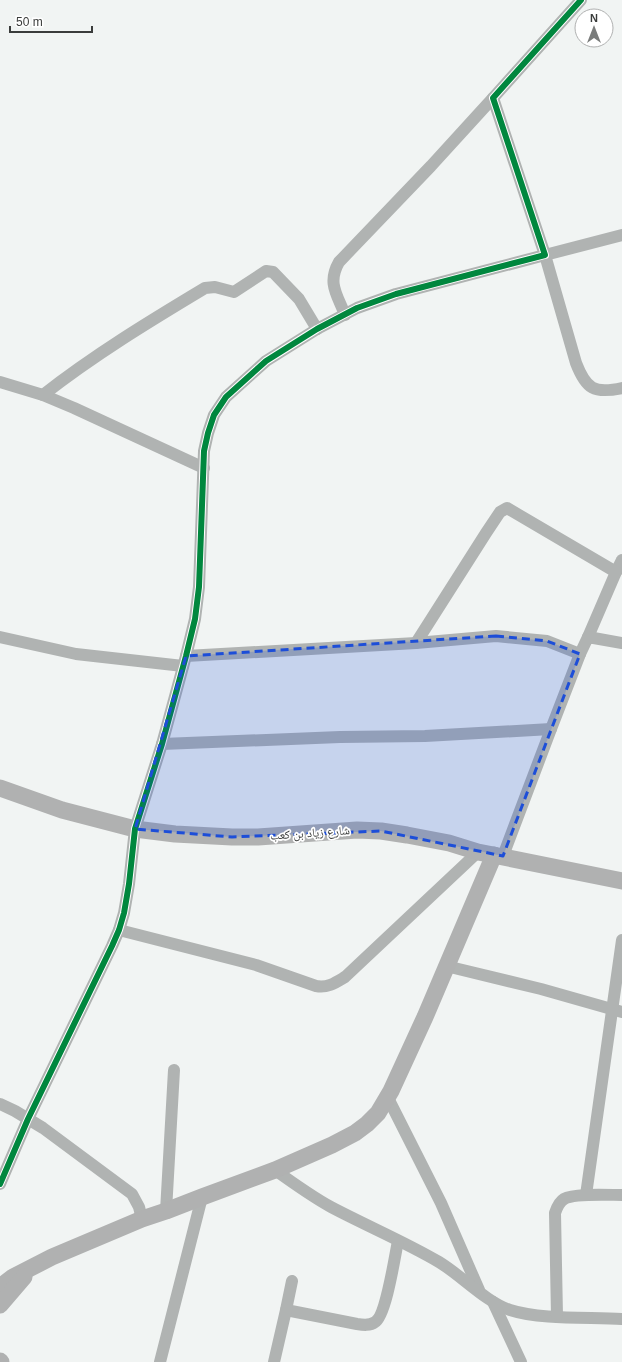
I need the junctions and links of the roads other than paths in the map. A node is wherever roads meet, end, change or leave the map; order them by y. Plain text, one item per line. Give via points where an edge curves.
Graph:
1 (582, 0) edge
2 (493, 98) junction
3 (622, 235) edge
4 (545, 255) junction
5 (345, 314) junction
6 (317, 329) junction
7 (0, 382) edge
8 (622, 388) edge
9 (43, 395) junction
10 (204, 468) junction
11 (622, 560) edge
12 (616, 572) junction
13 (0, 637) edge
14 (588, 637) junction
15 (416, 643) junction
16 (622, 643) edge
17 (580, 654) junction
18 (185, 661) junction
19 (551, 730) junction
20 (162, 744) junction
21 (0, 788) edge
22 (135, 829) junction
23 (478, 852) junction
24 (499, 856) junction
25 (622, 881) edge
26 (119, 930) junction
27 (622, 940) edge
28 (446, 966) junction
29 (617, 1010) edge
30 (174, 1070) dead end
31 (388, 1098) junction
32 (0, 1104) edge
33 (28, 1119) junction
34 (275, 1170) junction
35 (0, 1184) edge
36 (622, 1195) edge
37 (586, 1196) junction
38 (202, 1197) junction
39 (166, 1211) junction
40 (142, 1219) junction
41 (398, 1241) junction
42 (30, 1269) junction
43 (292, 1281) dead end
44 (0, 1287) edge
45 (479, 1291) junction
46 (493, 1302) junction
47 (0, 1305) edge
48 (286, 1310) junction
49 (557, 1316) junction
50 (622, 1319) edge
51 (160, 1362) edge
52 (274, 1362) edge
53 (521, 1362) edge

1 - 2 street
2 - 4 street
2 - 5 street via 339,262 334,271 333,285
3 - 4 street
4 - 5 street via 396,294
4 - 8 street via 580,376 594,390
5 - 6 street
6 - 9 street via 299,300 273,272 266,271 234,292 215,287 205,288 101,353
6 - 10 street via 266,361 226,397 208,432
7 - 9 street
9 - 10 street
10 - 18 street via 199,587 195,619
11 - 12 street
12 - 14 street
12 - 15 street via 505,509 500,512 486,533
13 - 18 street via 76,654
14 - 16 street
14 - 17 street
15 - 17 street via 496,636 547,641
15 - 18 street
17 - 19 street
18 - 20 street
19 - 20 street
19 - 24 street
20 - 22 street
21 - 22 street, شارع زياد بن كعب via 62,810
22 - 23 street, شارع زياد بن كعب via 232,837 381,831 428,839
22 - 26 street via 129,884
23 - 24 street, شارع زياد بن كعب
23 - 26 street via 344,977 332,985 323,987 256,965
24 - 25 street, شارع زياد بن كعب
24 - 28 street
26 - 33 street
27 - 29 street
28 - 29 street
28 - 31 street
29 - 37 street
30 - 39 street
31 - 34 street via 378,1113 355,1133
31 - 45 street via 441,1203
32 - 33 street
33 - 35 street
33 - 40 street via 132,1194
34 - 38 street
34 - 41 street via 329,1206
36 - 37 street
37 - 49 street via 563,1200 555,1212
38 - 39 street
38 - 51 street
39 - 40 street
40 - 42 street
41 - 45 street via 450,1269
41 - 48 street via 385,1303 376,1322 367,1325 357,1324
42 - 44 street
42 - 47 street
43 - 48 street
45 - 46 street
46 - 49 street via 528,1314
46 - 53 street
48 - 52 street
49 - 50 street

